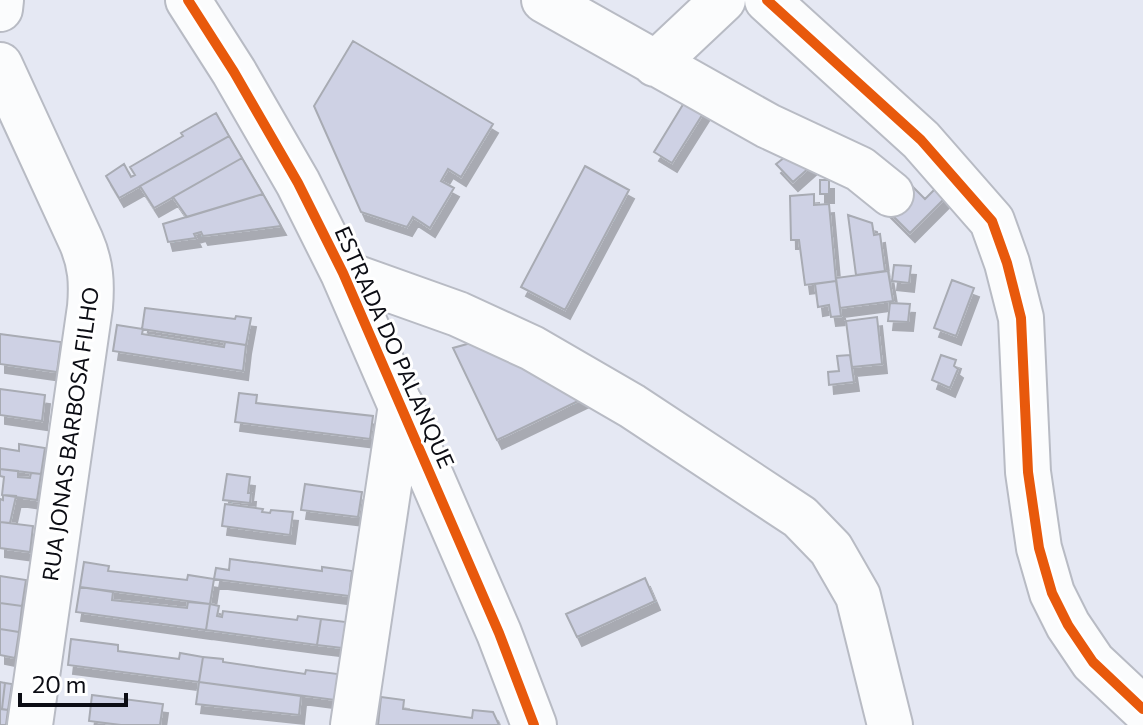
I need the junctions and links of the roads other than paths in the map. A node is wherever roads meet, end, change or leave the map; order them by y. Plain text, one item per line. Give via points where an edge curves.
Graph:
1 (1, 0) edge
2 (188, 0) edge
3 (544, 0) edge
4 (723, 0) edge
5 (767, 0) edge
6 (0, 9) edge
7 (655, 64) junction
8 (0, 65) edge
9 (891, 194) dead end
10 (343, 273) junction
11 (401, 405) junction
12 (1143, 709) edge
13 (30, 725) edge
14 (353, 725) edge
15 (534, 725) edge
16 (890, 725) edge

1 - 6 street
2 - 10 street, ESTRADA DO PALANQUE via 298,183
3 - 7 street
4 - 7 street
5 - 12 street via 921,140 992,221 1021,318 1028,472 1052,593 1093,662
7 - 9 street via 860,169
8 - 13 street, RUA JONAS BARBOSA FILHO via 89,259 92,280
10 - 11 street, ESTRADA DO PALANQUE
10 - 16 street via 458,314 532,348 632,406 800,517 831,549 858,596
11 - 14 street
11 - 15 street, ESTRADA DO PALANQUE

